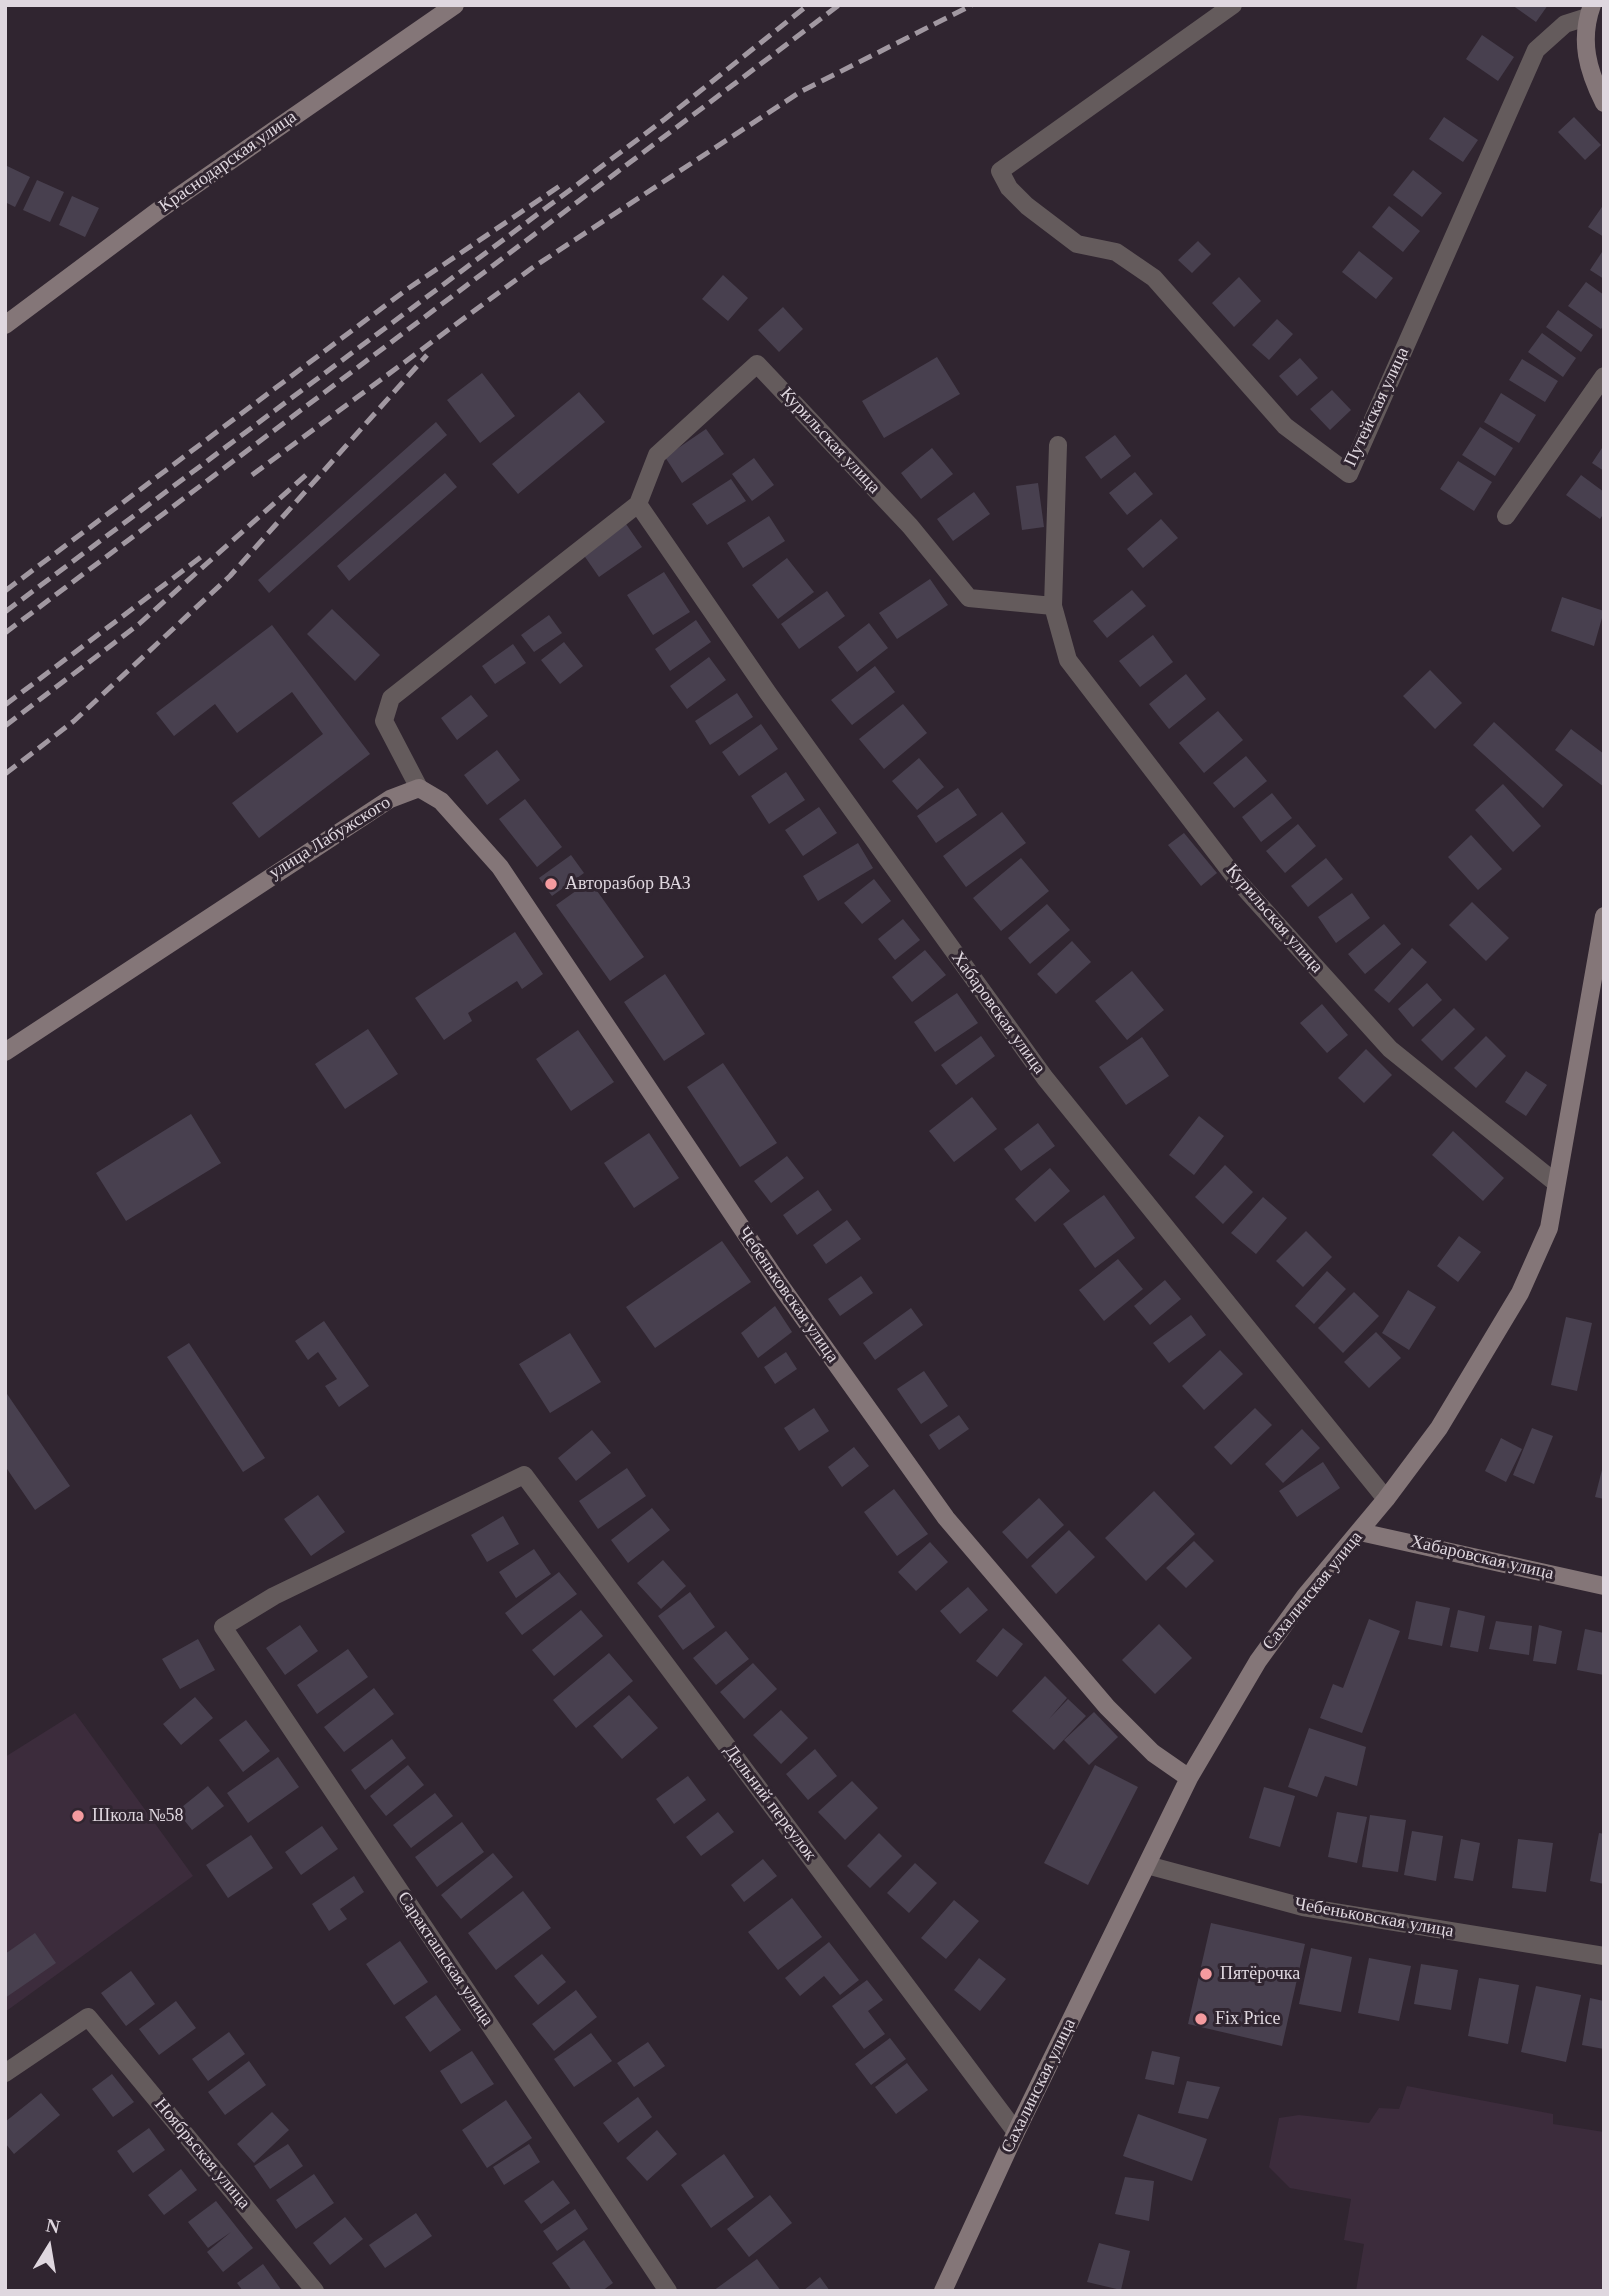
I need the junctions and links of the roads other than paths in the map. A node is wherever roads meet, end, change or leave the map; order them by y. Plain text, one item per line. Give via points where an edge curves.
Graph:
1 (455, 5) edge
2 (1233, 5) edge
3 (1589, 11) edge
4 (1604, 103) edge
5 (5, 324) edge
6 (1604, 376) edge
7 (1058, 445) dead end
8 (638, 504) junction
9 (1506, 516) dead end
10 (1053, 606) junction
11 (419, 788) junction
12 (1604, 916) edge
13 (5, 1052) edge
14 (1556, 1183) junction
15 (1387, 1499) junction
16 (1360, 1532) junction
17 (1604, 1586) edge
18 (223, 1627) joint
19 (1189, 1778) junction
20 (1147, 1865) junction
21 (1604, 1956) edge
22 (5, 2073) edge
23 (1016, 2132) junction
24 (315, 2291) edge
25 (668, 2291) edge
26 (943, 2291) edge

1 - 5 street, Краснодарская улица via 159,210
2 - 3 street, Путейская улица via 1000,171 1027,206 1077,244 1116,252 1154,278 1285,426 1349,474 1536,50 1565,24
3 - 4 street via 1584,52
6 - 9 street
7 - 10 street, Курильская улица
8 - 10 street, Курильская улица via 657,455 757,364 910,526 969,598
8 - 11 street via 391,698 384,721
8 - 15 street, Хабаровская улица via 1045,1078
10 - 14 street, Курильская улица via 1068,660 1237,880 1390,1049
11 - 13 street, улица Лабужского via 390,799
11 - 19 street, Чебеньковская улица via 441,802 500,867 780,1285 946,1518 1107,1707 1153,1753
12 - 14 street, Сахалинская улица
14 - 15 street, Сахалинская улица via 1549,1228 1520,1293 1439,1428
15 - 16 street, Сахалинская улица
16 - 17 street, Хабаровская улица
16 - 19 street, Сахалинская улица via 1258,1661
18 - 23 street, Дальний переулок via 274,1596 524,1475
18 - 25 street, Саракташская улица
19 - 20 street, Сахалинская улица
20 - 21 street, Чебеньковская улица via 1303,1907
20 - 23 street, Сахалинская улица
22 - 24 street, Ноябрьская улица via 88,2018
23 - 26 street, Сахалинская улица

